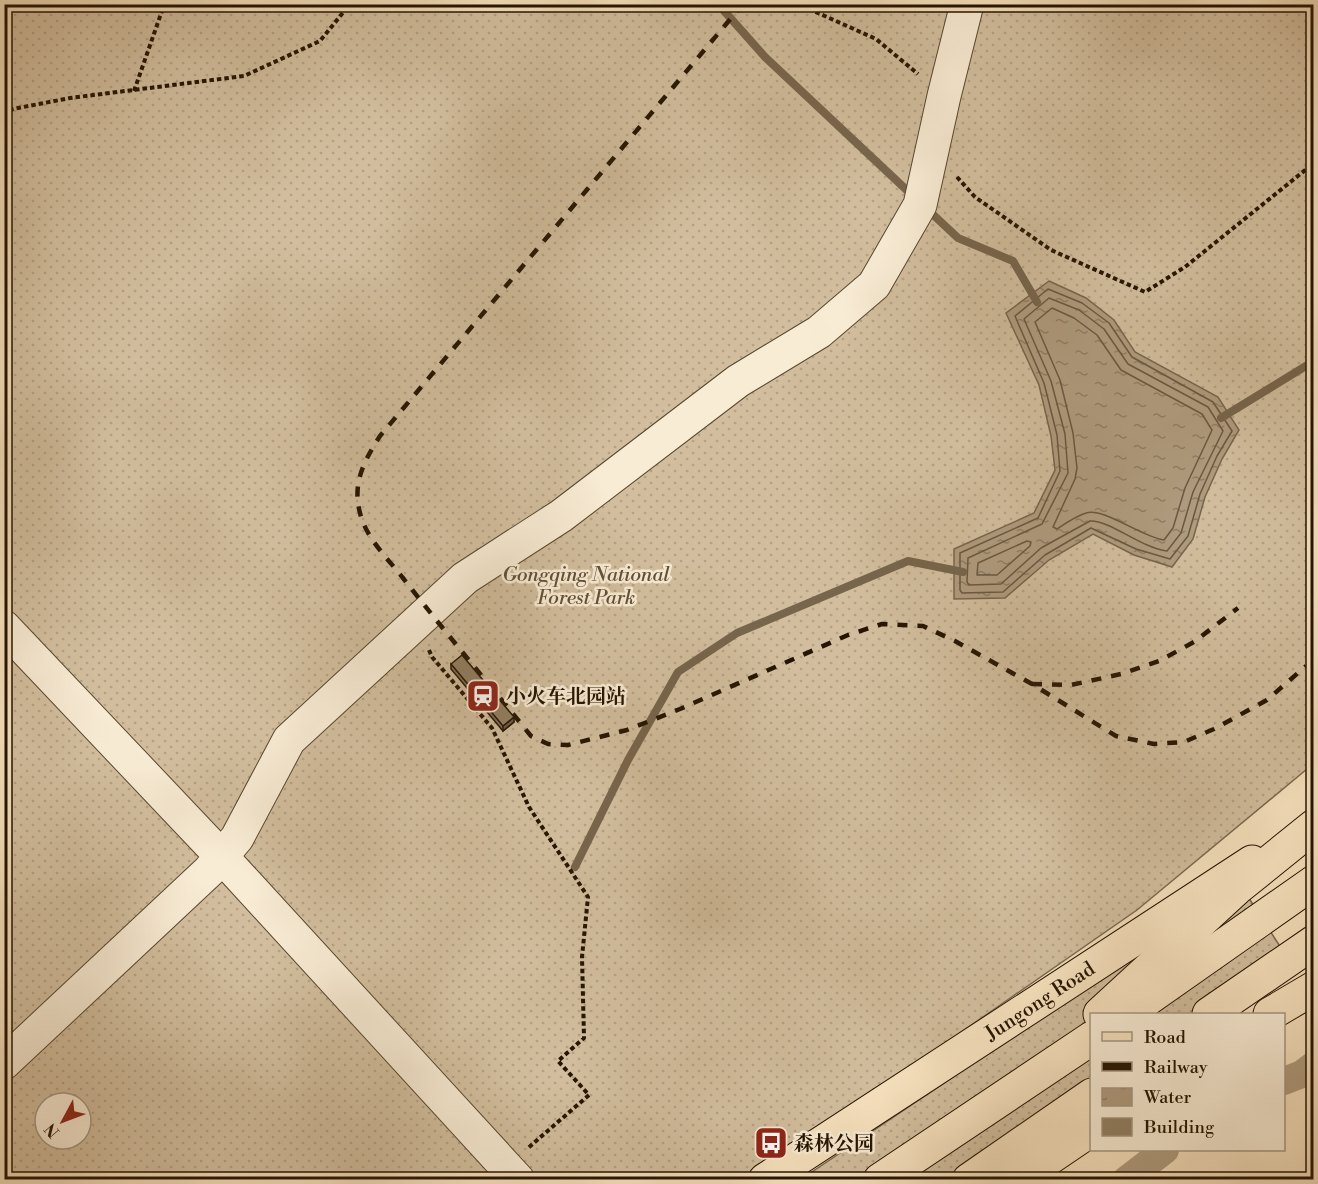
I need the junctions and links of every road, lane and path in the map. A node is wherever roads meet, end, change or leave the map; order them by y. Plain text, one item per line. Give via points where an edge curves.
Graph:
1 (350, 4) edge
2 (803, 4) edge
3 (968, 4) edge
4 (163, 8) dead end
5 (134, 91) junction
6 (944, 96) junction
7 (4, 116) edge
8 (932, 150) junction
9 (1314, 163) edge
10 (418, 621) junction
11 (4, 627) edge
12 (1314, 822) edge
13 (1314, 826) edge
14 (222, 856) junction
15 (1314, 882) edge
16 (1314, 942) edge
17 (1314, 975) edge
18 (1314, 988) edge
19 (1101, 1013) edge
20 (1127, 1013) edge
21 (1210, 1013) edge
22 (1259, 1013) edge
23 (1272, 1013) edge
24 (1090, 1024) edge
25 (1090, 1039) edge
26 (4, 1063) edge
27 (1020, 1088) junction
28 (1090, 1096) edge
29 (1090, 1121) edge
30 (1090, 1130) edge
31 (512, 1173) edge
32 (765, 1179) edge
33 (880, 1179) edge
34 (969, 1179) edge
35 (974, 1179) edge
36 (1017, 1179) edge

1 - 5 path via 320,41 244,76
2 - 6 path via 876,39
3 - 6 street
4 - 5 path
5 - 7 path via 13,109
6 - 8 street
8 - 9 path via 975,197 1051,250 1145,292 1185,267
8 - 10 street via 920,205 874,285 819,332 738,381 561,516 465,578
10 - 14 street via 288,740 237,838
10 - 31 path via 432,657 492,728 529,807 588,897 582,957 584,1038 558,1061 589,1095
11 - 14 street
12 - 32 main road, Jungong Road
13 - 19 main road via 1236,889
14 - 26 street
14 - 31 street
15 - 20 main road
16 - 21 main road
17 - 22 main road
18 - 23 main road
24 - 27 main road
25 - 27 main road
27 - 33 main road
28 - 34 main road
29 - 35 main road
30 - 36 main road

